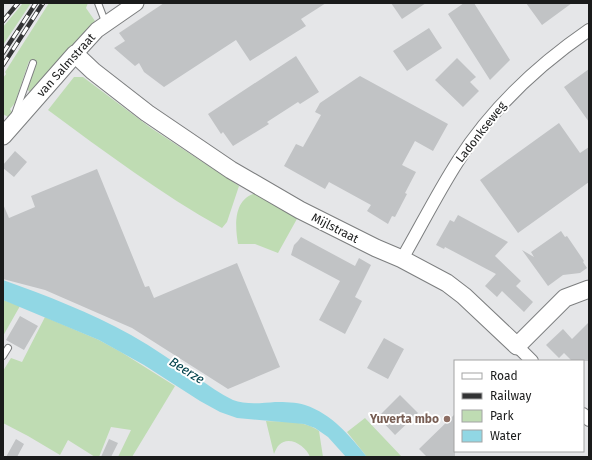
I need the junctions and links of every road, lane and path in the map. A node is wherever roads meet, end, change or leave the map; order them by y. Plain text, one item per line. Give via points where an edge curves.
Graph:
1 (98, 3) edge
2 (136, 3) edge
3 (106, 24) junction
4 (589, 30) edge
5 (75, 54) junction
6 (33, 63) dead end
7 (7, 131) edge
8 (402, 259) junction
9 (589, 289) edge
10 (517, 346) junction
11 (8, 348) dead end
12 (3, 356) edge
13 (531, 360) edge

1 - 3 lane
2 - 3 street, van Salmstraat
3 - 5 street, van Salmstraat
4 - 8 street, Ladonkseweg via 548,60 511,94 483,126 458,160
5 - 7 main road, van Salmstraat
5 - 8 main road, Mijlstraat via 147,113 231,170 300,210
6 - 7 lane
8 - 10 main road, Mijlstraat via 448,284 464,296
9 - 10 main road via 565,298
10 - 13 street
11 - 12 lane

